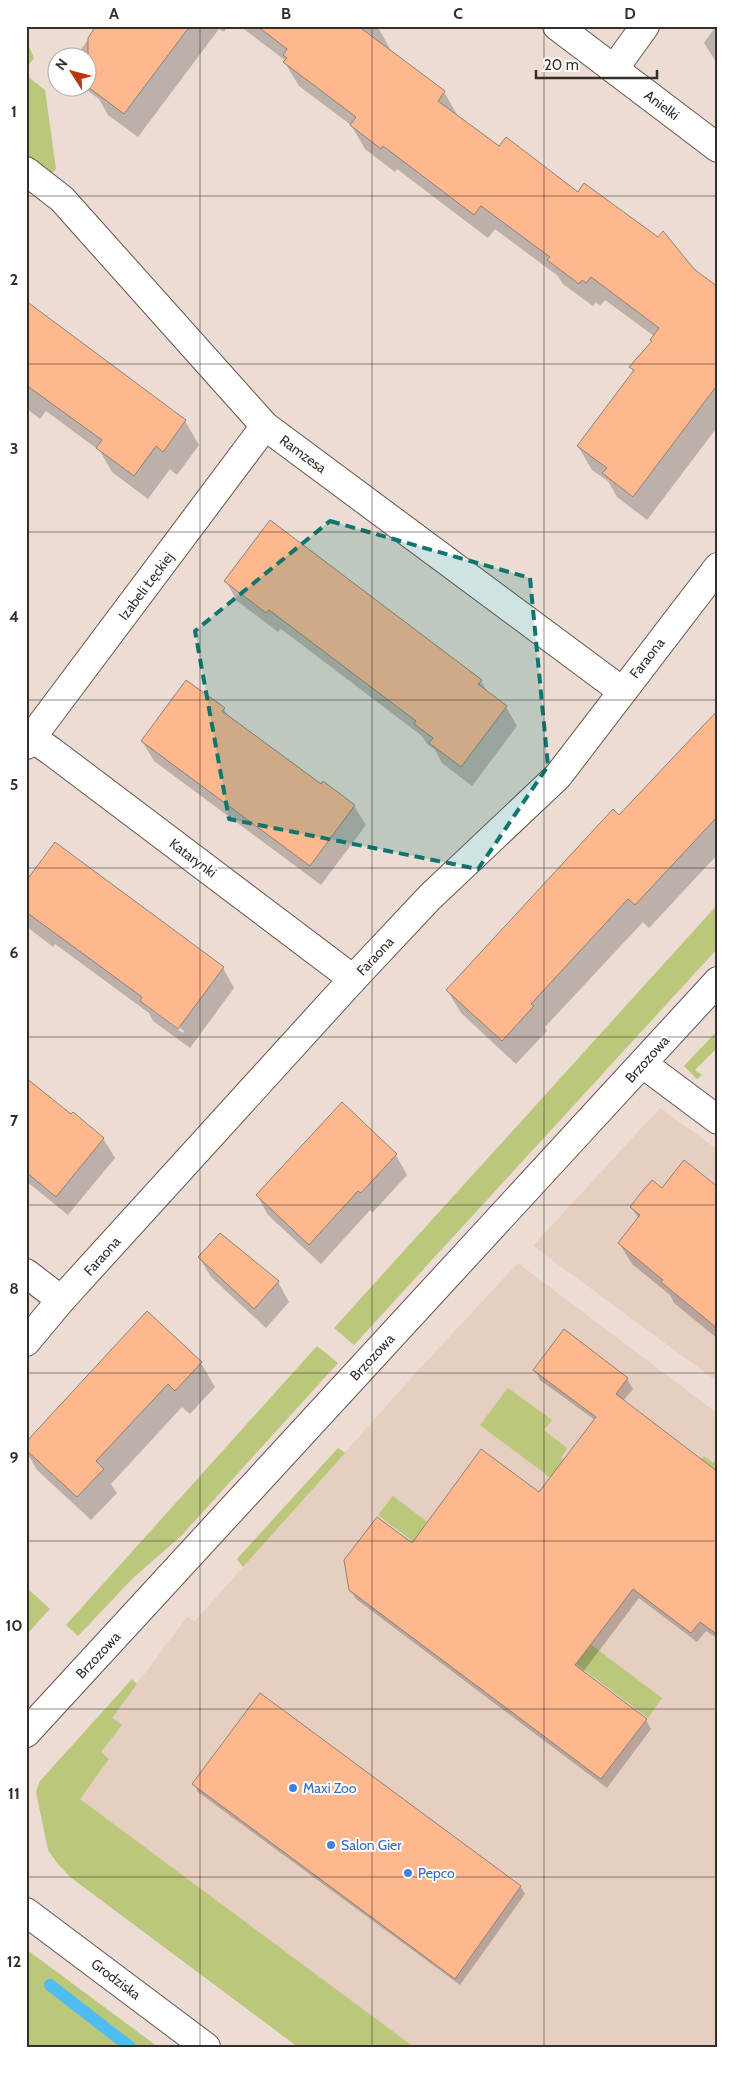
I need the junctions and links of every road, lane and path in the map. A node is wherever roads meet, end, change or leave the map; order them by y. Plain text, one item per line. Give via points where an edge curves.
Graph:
1 (557, 26) edge
2 (645, 26) edge
3 (614, 69) junction
4 (718, 148) edge
5 (26, 171) edge
6 (265, 426) junction
7 (718, 567) edge
8 (622, 691) junction
9 (29, 742) edge
10 (353, 979) junction
11 (718, 981) edge
12 (643, 1064) junction
13 (718, 1120) edge
14 (26, 1273) edge
15 (62, 1300) junction
16 (26, 1342) edge
17 (26, 1733) edge
18 (26, 1912) edge
19 (206, 2047) edge

1 - 3 street, Anielki
2 - 3 street
3 - 4 street, Anielki
5 - 6 street, Ramzesa via 62,199
6 - 8 street, Ramzesa
6 - 9 street, Izabeli Łęckiej
7 - 8 street, Faraona
8 - 10 street, Faraona via 558,776 430,897
9 - 10 street, Katarynki via 51,751
10 - 15 street, Faraona
11 - 12 street, Brzozowa
12 - 13 street
12 - 17 street, Brzozowa
14 - 15 street
15 - 16 street, Faraona
18 - 19 street, Grodziska

